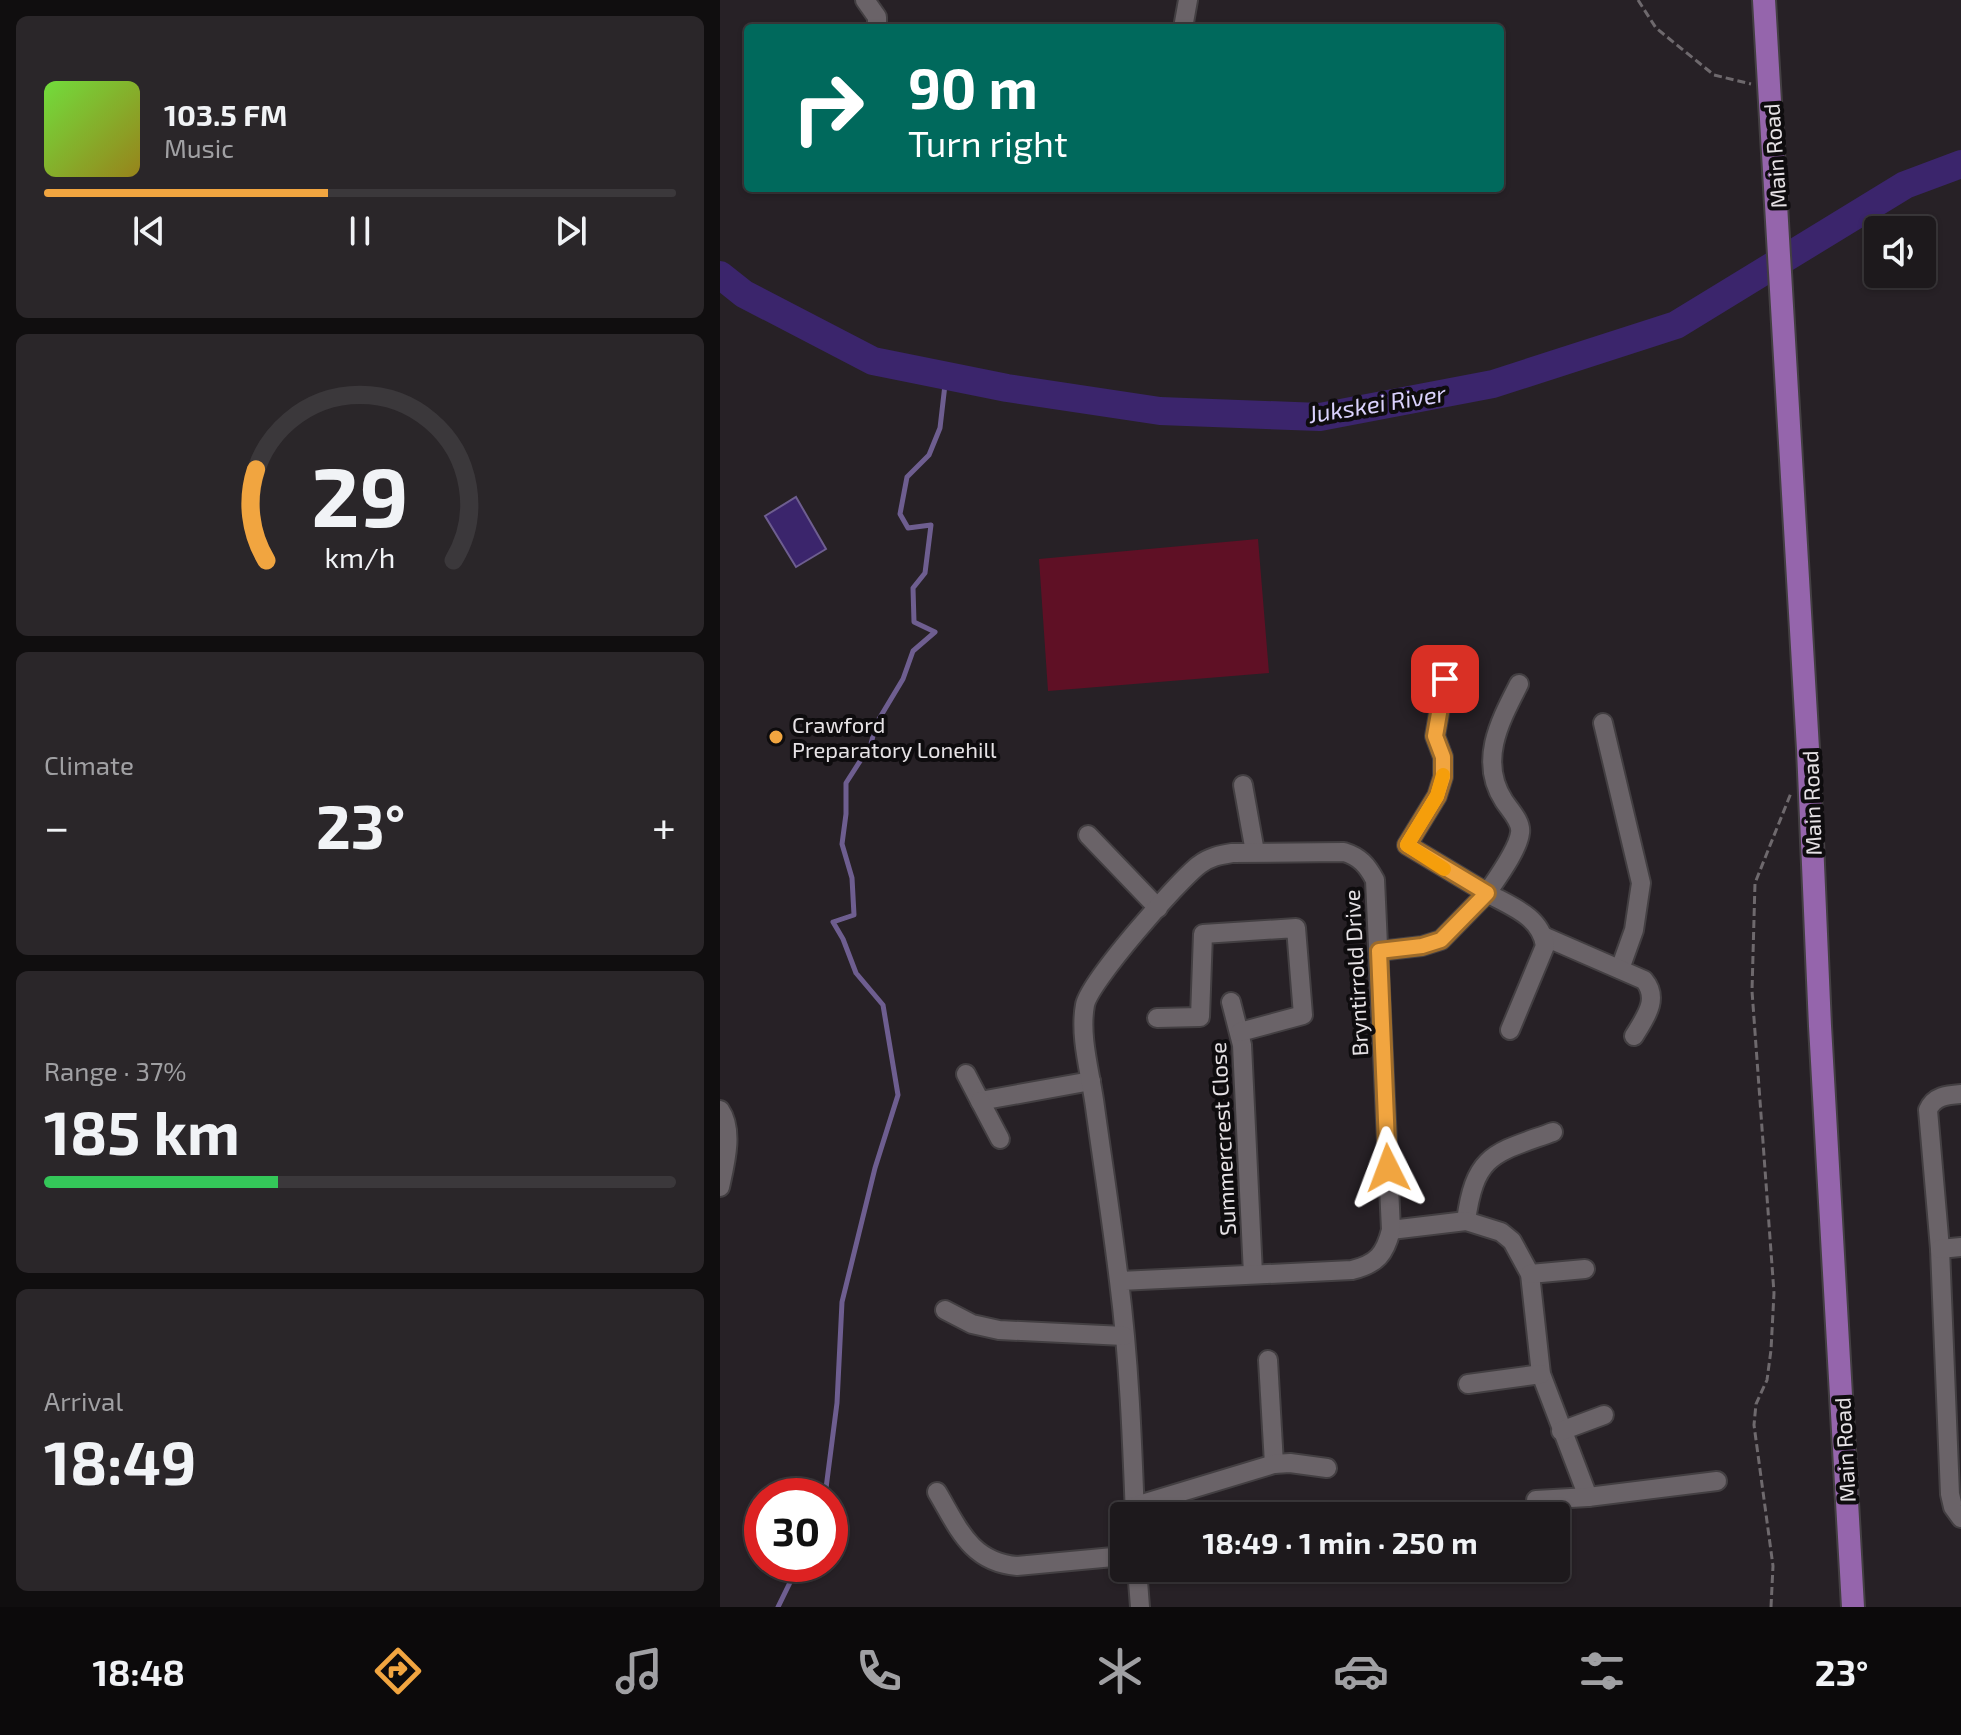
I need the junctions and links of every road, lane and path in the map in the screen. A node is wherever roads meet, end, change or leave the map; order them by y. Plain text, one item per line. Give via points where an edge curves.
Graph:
1 (865, 0) edge
2 (1188, 0) edge
3 (1638, 0) edge
4 (1764, 0) edge
5 (877, 24) edge
6 (1184, 24) edge
7 (1770, 88) junction
8 (1445, 679) dead end
9 (1519, 684) dead end
10 (1603, 723) dead end
11 (1243, 785) dead end
12 (1792, 789) dead end
13 (1088, 835) dead end
14 (1255, 852) junction
15 (1487, 893) junction
16 (1158, 908) junction
17 (1543, 936) junction
18 (1379, 951) junction
19 (1620, 969) junction
20 (1231, 1002) dead end
21 (1157, 1018) dead end
22 (1510, 1030) dead end
23 (1240, 1032) junction
24 (1634, 1036) dead end
25 (966, 1074) dead end
26 (1091, 1081) junction
27 (1961, 1094) edge
28 (980, 1101) junction
29 (720, 1110) edge
30 (1553, 1132) dead end
31 (1000, 1139) dead end
32 (720, 1187) edge
33 (1466, 1221) junction
34 (1391, 1230) junction
35 (1961, 1247) edge
36 (1940, 1249) junction
37 (1585, 1269) dead end
38 (1253, 1274) junction
39 (1530, 1274) junction
40 (1120, 1281) junction
41 (945, 1310) dead end
42 (1124, 1336) junction
43 (1268, 1360) dead end
44 (1541, 1374) junction
45 (1468, 1384) dead end
46 (1604, 1415) dead end
47 (1561, 1431) junction
48 (1954, 1438) edge
49 (1274, 1464) junction
50 (1327, 1468) dead end
51 (1717, 1481) dead end
52 (937, 1492) dead end
53 (1588, 1497) junction
54 (1536, 1500) dead end
55 (1135, 1502) edge
56 (1162, 1502) edge
57 (1961, 1518) edge
58 (1110, 1557) edge
59 (1138, 1582) edge
60 (1140, 1607) edge
61 (1771, 1607) edge
62 (1853, 1607) edge

1 - 5 street
2 - 6 street
3 - 7 path via 1656,28 1714,75
4 - 7 main road, Main Road
7 - 62 main road, Main Road
8 - 15 street via 1435,736 1443,777 1407,845
9 - 15 street via 1491,750 1497,785 1520,837
10 - 19 street via 1641,883 1634,930
11 - 14 street
12 - 61 path via 1755,883 1752,975 1774,1293 1767,1380 1754,1425 1773,1566
13 - 16 street
14 - 16 street, Bryntirrold Drive via 1205,860
14 - 18 street, Bryntirrold Drive via 1357,856 1375,880
15 - 17 street via 1531,918
15 - 18 street via 1441,940
16 - 26 street, Bryntirrold Drive via 1088,993 1084,1021
17 - 19 street
17 - 22 street via 1545,946
18 - 34 street, Bryntirrold Drive
19 - 24 street via 1650,987 1651,1009
20 - 23 street, Summercrest Close
21 - 23 street via 1200,1017 1203,934 1296,928 1303,1015
23 - 38 street, Summercrest Close
25 - 28 street
26 - 28 street
26 - 40 street, Bryntirrold Drive
27 - 36 street via 1938,1098 1928,1110
28 - 31 street
29 - 32 street via 728,1131
30 - 33 street via 1489,1159 1470,1192
33 - 34 street
33 - 39 street via 1512,1241
34 - 38 street via 1386,1249 1367,1266
35 - 36 street
36 - 48 street
37 - 39 street
38 - 40 street
39 - 44 street
40 - 42 street, Bryntirrold Drive
41 - 42 street via 999,1330
42 - 55 street, Bryntirrold Drive
43 - 49 street
44 - 45 street
44 - 47 street
46 - 47 street
47 - 53 street
48 - 57 street via 1950,1494
49 - 50 street
49 - 56 street
51 - 53 street
52 - 58 street via 971,1547 1000,1565
53 - 54 street
59 - 60 street

